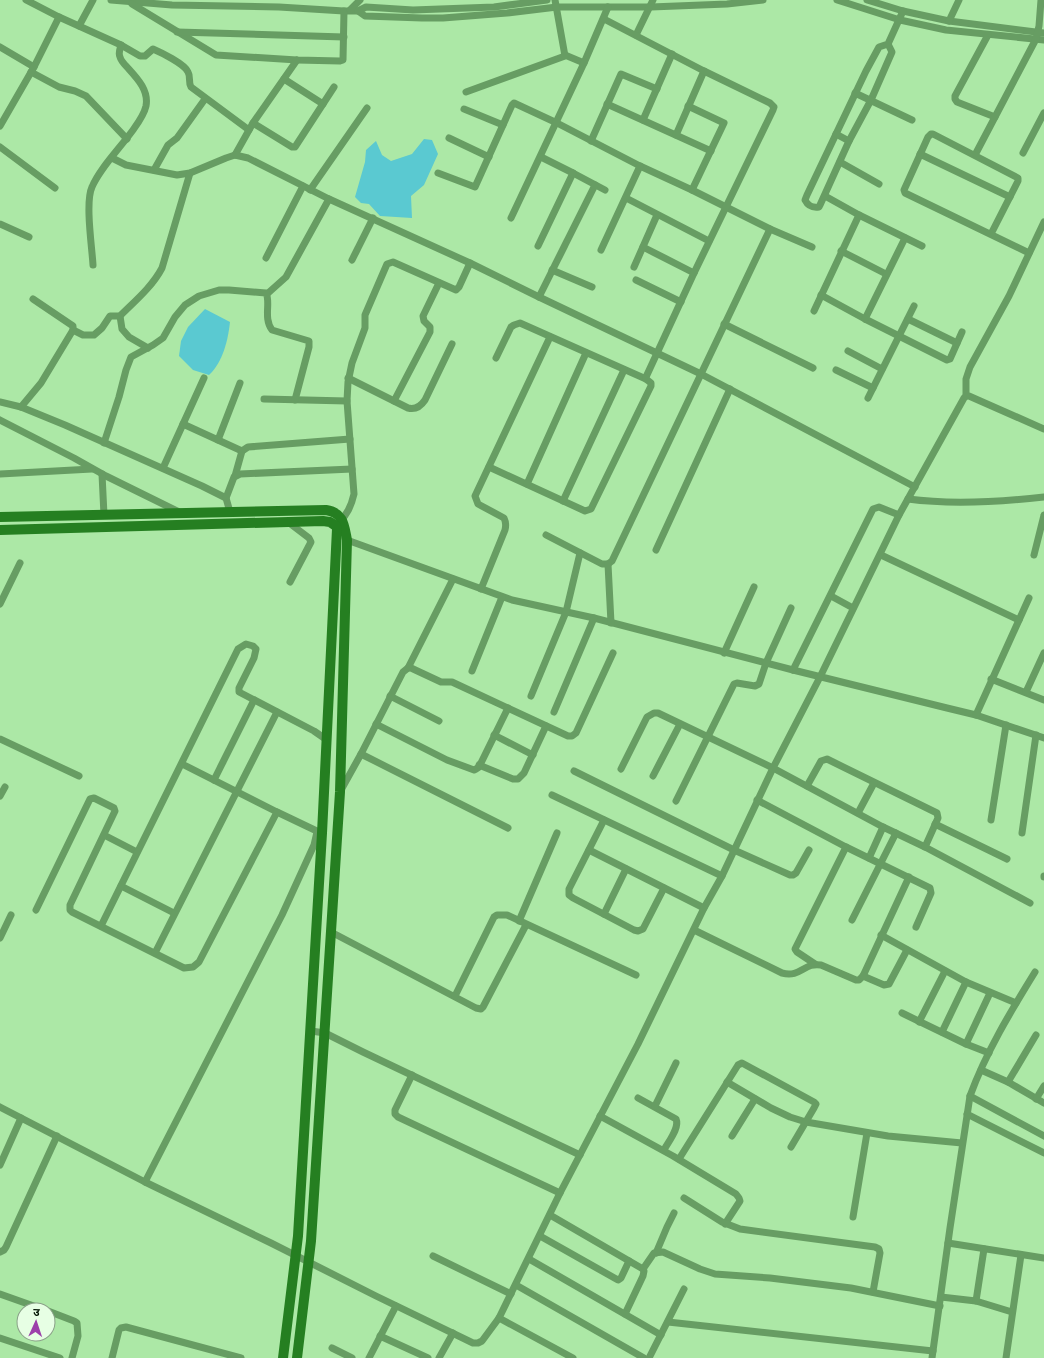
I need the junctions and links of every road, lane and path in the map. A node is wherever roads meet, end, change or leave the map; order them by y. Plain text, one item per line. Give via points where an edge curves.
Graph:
1 (26, 0) edge
2 (93, 0) edge
3 (111, 0) edge
4 (319, 0) edge
5 (360, 0) edge
6 (546, 0) edge
7 (762, 0) edge
8 (837, 0) edge
9 (867, 0) edge
10 (959, 0) edge
11 (1040, 0) edge
12 (130, 2) junction
13 (172, 2) edge
14 (727, 2) edge
15 (214, 3) edge
16 (556, 3) edge
17 (279, 4) edge
18 (652, 4) edge
19 (608, 7) junction
20 (320, 9) junction
21 (351, 11) junction
22 (903, 11) junction
23 (58, 17) junction
24 (1044, 18) edge
25 (604, 19) junction
26 (900, 20) junction
27 (949, 21) junction
28 (79, 26) junction
29 (177, 32) junction
30 (1039, 33) edge
31 (636, 35) junction
32 (988, 35) junction
33 (344, 37) junction
34 (1044, 40) edge
35 (888, 44) junction
36 (121, 45) junction
37 (0, 47) edge
38 (672, 54) junction
39 (566, 55) junction
40 (297, 60) junction
41 (584, 63) junction
42 (32, 69) junction
43 (704, 71) junction
44 (284, 80) junction
45 (334, 87) dead end
46 (657, 89) junction
47 (466, 92) dead end
48 (855, 93) junction
49 (205, 98) junction
50 (870, 100) junction
51 (323, 104) junction
52 (607, 104) junction
53 (688, 106) junction
54 (367, 108) dead end
55 (464, 109) dead end
56 (1044, 113) edge
57 (995, 117) junction
58 (643, 120) junction
59 (912, 120) dead end
60 (253, 123) junction
61 (557, 123) junction
62 (0, 126) edge
63 (503, 126) junction
64 (249, 130) junction
65 (836, 134) junction
66 (676, 135) junction
67 (449, 138) dead end
68 (127, 139) junction
69 (592, 141) junction
70 (849, 141) junction
71 (0, 147) edge
72 (711, 151) junction
73 (1023, 153) dead end
74 (920, 154) junction
75 (234, 155) junction
76 (975, 155) junction
77 (489, 157) junction
78 (541, 157) junction
79 (112, 158) junction
80 (840, 162) junction
81 (640, 166) junction
82 (154, 170) junction
83 (190, 173) junction
84 (438, 173) dead end
85 (573, 173) junction
86 (880, 184) dead end
87 (595, 185) junction
88 (302, 186) junction
89 (55, 188) dead end
90 (310, 190) junction
91 (605, 190) dead end
92 (692, 190) junction
93 (825, 196) junction
94 (1010, 197) junction
95 (626, 198) junction
96 (329, 199) junction
97 (727, 207) junction
98 (657, 215) junction
99 (859, 215) junction
100 (373, 218) junction
101 (511, 218) dead end
102 (1044, 222) edge
103 (0, 224) edge
104 (770, 229) junction
105 (991, 234) junction
106 (29, 237) dead end
107 (905, 238) junction
108 (709, 241) junction
109 (538, 246) dead end
110 (922, 246) dead end
111 (643, 247) junction
112 (812, 247) dead end
113 (601, 250) dead end
114 (841, 251) junction
115 (1029, 253) junction
116 (266, 258) dead end
117 (352, 260) dead end
118 (470, 262) junction
119 (93, 265) dead end
120 (634, 267) dead end
121 (552, 270) junction
122 (694, 273) junction
123 (886, 274) junction
124 (636, 280) dead end
125 (439, 283) junction
126 (592, 288) dead end
127 (267, 294) junction
128 (821, 295) junction
129 (539, 297) junction
130 (33, 299) dead end
131 (681, 302) junction
132 (914, 306) dead end
133 (814, 311) dead end
134 (120, 316) junction
135 (865, 318) junction
136 (908, 319) junction
137 (724, 324) junction
138 (74, 330) junction
139 (962, 332) dead end
140 (899, 336) junction
141 (550, 337) junction
142 (957, 343) junction
143 (452, 344) dead end
144 (148, 348) junction
145 (848, 351) dead end
146 (657, 352) junction
147 (586, 353) junction
148 (496, 358) dead end
149 (813, 368) dead end
150 (882, 369) junction
151 (624, 370) junction
152 (836, 370) dead end
153 (701, 374) junction
154 (204, 378) dead end
155 (348, 378) junction
156 (646, 379) junction
157 (240, 383) dead end
158 (873, 388) junction
159 (730, 389) junction
160 (966, 396) junction
161 (868, 398) dead end
162 (264, 399) dead end
163 (295, 400) junction
164 (347, 401) junction
165 (394, 401) junction
166 (1, 404) edge
167 (21, 408) junction
168 (0, 420) edge
169 (183, 424) junction
170 (1044, 429) edge
171 (350, 439) junction
172 (218, 440) junction
173 (104, 443) junction
174 (242, 451) junction
175 (163, 468) junction
176 (489, 468) junction
177 (92, 469) junction
178 (352, 469) junction
179 (0, 474) edge
180 (102, 474) junction
181 (235, 476) junction
182 (527, 484) junction
183 (915, 487) junction
184 (1044, 497) edge
185 (226, 498) junction
186 (908, 499) junction
187 (563, 501) junction
188 (230, 512) junction
189 (168, 514) junction
190 (182, 514) junction
191 (104, 515) junction
192 (1044, 515) edge
193 (899, 516) junction
194 (0, 517) edge
195 (288, 522) junction
196 (339, 523) junction
197 (168, 525) junction
198 (0, 530) edge
199 (546, 535) dead end
200 (347, 540) junction
201 (656, 550) dead end
202 (580, 553) junction
203 (880, 555) junction
204 (1034, 555) dead end
205 (20, 563) dead end
206 (608, 564) junction
207 (453, 579) junction
208 (290, 582) dead end
209 (754, 587) dead end
210 (481, 589) junction
211 (831, 596) junction
212 (502, 597) junction
213 (1029, 598) dead end
214 (0, 604) edge
215 (791, 608) dead end
216 (853, 608) junction
217 (566, 612) junction
218 (594, 618) junction
219 (1019, 620) junction
220 (611, 623) junction
221 (613, 653) dead end
222 (724, 653) junction
223 (1044, 653) edge
224 (766, 663) junction
225 (1042, 664) edge
226 (408, 668) junction
227 (793, 670) junction
228 (472, 671) dead end
229 (820, 677) junction
230 (991, 680) junction
231 (1026, 692) junction
232 (390, 696) junction
233 (531, 696) dead end
234 (254, 700) junction
235 (1044, 700) edge
236 (508, 708) junction
237 (276, 712) junction
238 (554, 712) dead end
239 (976, 715) junction
240 (438, 721) dead end
241 (376, 724) junction
242 (680, 724) junction
243 (1006, 725) junction
244 (546, 726) junction
245 (494, 735) junction
246 (1036, 735) junction
247 (708, 737) junction
248 (1044, 738) edge
249 (0, 740) edge
250 (327, 740) junction
251 (361, 754) junction
252 (533, 755) junction
253 (182, 764) junction
254 (479, 765) junction
255 (773, 768) junction
256 (621, 769) dead end
257 (574, 771) dead end
258 (79, 776) dead end
259 (653, 776) dead end
260 (214, 780) junction
261 (874, 784) junction
262 (807, 786) junction
263 (5, 787) dead end
264 (236, 791) junction
265 (340, 792) junction
266 (552, 795) dead end
267 (0, 796) edge
268 (757, 800) junction
269 (676, 801) dead end
270 (276, 812) junction
271 (858, 813) junction
272 (323, 814) junction
273 (339, 814) junction
274 (604, 820) junction
275 (991, 820) dead end
276 (935, 824) junction
277 (884, 827) junction
278 (508, 828) dead end
279 (320, 832) junction
280 (557, 833) dead end
281 (896, 833) junction
282 (1022, 833) dead end
283 (104, 835) junction
284 (846, 847) junction
285 (924, 847) junction
286 (589, 850) junction
287 (734, 850) junction
288 (809, 850) dead end
289 (137, 852) junction
290 (869, 858) junction
291 (1006, 859) dead end
292 (881, 864) junction
293 (626, 869) junction
294 (722, 876) junction
295 (909, 877) junction
296 (121, 886) junction
297 (664, 888) junction
298 (1030, 903) dead end
299 (704, 908) junction
300 (36, 910) dead end
301 (174, 913) junction
302 (604, 914) junction
303 (11, 915) dead end
304 (852, 920) dead end
305 (519, 921) junction
306 (526, 925) junction
307 (101, 926) junction
308 (916, 927) dead end
309 (694, 930) junction
310 (331, 932) junction
311 (882, 935) junction
312 (0, 938) edge
313 (907, 950) junction
314 (155, 953) junction
315 (815, 964) junction
316 (945, 971) junction
317 (1035, 972) dead end
318 (636, 975) dead end
319 (863, 976) junction
320 (966, 982) junction
321 (990, 993) junction
322 (455, 996) junction
323 (1016, 1003) junction
324 (902, 1013) dead end
325 (919, 1022) junction
326 (311, 1031) junction
327 (942, 1032) junction
328 (325, 1033) junction
329 (1036, 1035) dead end
330 (966, 1044) junction
331 (989, 1053) junction
332 (676, 1063) dead end
333 (981, 1070) junction
334 (412, 1075) junction
335 (727, 1082) junction
336 (1008, 1082) junction
337 (1044, 1086) edge
338 (970, 1096) junction
339 (638, 1098) dead end
340 (755, 1099) junction
341 (1036, 1099) junction
342 (1044, 1103) edge
343 (655, 1106) junction
344 (0, 1107) edge
345 (967, 1114) junction
346 (600, 1116) junction
347 (21, 1118) junction
348 (806, 1122) junction
349 (866, 1133) junction
350 (57, 1136) junction
351 (732, 1136) dead end
352 (1044, 1136) edge
353 (962, 1143) junction
354 (791, 1147) dead end
355 (664, 1150) junction
356 (1044, 1153) edge
357 (580, 1155) junction
358 (678, 1159) junction
359 (0, 1165) edge
360 (145, 1182) junction
361 (560, 1193) junction
362 (684, 1198) dead end
363 (674, 1213) dead end
364 (550, 1215) junction
365 (853, 1217) dead end
366 (725, 1224) junction
367 (540, 1236) junction
368 (948, 1243) junction
369 (984, 1249) junction
370 (0, 1252) edge
371 (656, 1253) junction
372 (1021, 1255) junction
373 (296, 1256) junction
374 (433, 1256) dead end
375 (1044, 1258) edge
376 (529, 1259) junction
377 (629, 1261) junction
378 (309, 1262) junction
379 (643, 1269) junction
380 (516, 1285) junction
381 (684, 1290) dead end
382 (874, 1292) junction
383 (0, 1294) edge
384 (511, 1294) junction
385 (941, 1297) junction
386 (976, 1301) junction
387 (22, 1302) edge
388 (396, 1306) junction
389 (940, 1306) junction
390 (1012, 1312) junction
391 (56, 1314) edge
392 (625, 1314) junction
393 (499, 1318) junction
394 (668, 1322) junction
395 (453, 1333) junction
396 (661, 1335) junction
397 (380, 1336) junction
398 (0, 1338) edge
399 (332, 1348) dead end
400 (933, 1354) edge
401 (60, 1358) edge
402 (72, 1358) edge
403 (112, 1358) edge
404 (241, 1358) edge
405 (283, 1358) edge
406 (297, 1358) edge
407 (352, 1358) edge
408 (369, 1358) edge
409 (428, 1358) edge
410 (439, 1358) edge
411 (573, 1358) edge
412 (644, 1358) edge
413 (649, 1358) edge
414 (1006, 1358) edge

1 - 23 street
2 - 28 street
3 - 12 street
4 - 20 street
5 - 21 street
6 - 21 street via 494,7 413,10 366,7
7 - 14 street
8 - 26 street
9 - 22 street
10 - 27 street
11 - 30 street
12 - 13 street
12 - 29 street
13 - 15 street
14 - 18 street
15 - 17 street
16 - 19 street
16 - 21 street via 507,13 422,18 365,16
16 - 39 street
17 - 20 street
18 - 19 street
18 - 31 street
19 - 25 street
20 - 21 street
21 - 33 street
22 - 26 street
22 - 27 street
23 - 28 street
23 - 42 street
24 - 30 street
25 - 31 street
25 - 41 street
26 - 32 street via 946,30
26 - 35 street
27 - 30 street
28 - 36 street
29 - 33 street
29 - 40 street via 216,55
30 - 32 street
30 - 34 street
30 - 57 street
31 - 38 street
32 - 57 street via 955,99
33 - 40 street via 342,61
35 - 48 street via 879,47
35 - 50 street via 892,52
36 - 49 street via 142,56 154,49 184,67 189,74 189,85
36 - 68 street via 120,58 146,95 144,112
37 - 42 street
38 - 43 street
38 - 46 street
39 - 41 street
39 - 47 street
40 - 44 street
41 - 61 street
42 - 62 street
42 - 68 street via 59,87 86,96
43 - 53 street
43 - 97 street via 770,102 774,107
44 - 51 street
44 - 60 street
45 - 51 street
46 - 52 street via 621,74
46 - 58 street
48 - 50 street
48 - 65 street
49 - 64 street
49 - 82 street via 177,138 168,145
50 - 59 street
50 - 70 street
51 - 60 street via 294,147
52 - 58 street
52 - 69 street
53 - 66 street
53 - 72 street via 724,123
54 - 90 street
55 - 63 street
56 - 73 street
57 - 76 street
58 - 66 street
60 - 64 street
61 - 63 street via 514,102
61 - 69 street
61 - 78 street
63 - 77 street
64 - 75 street
65 - 70 street
65 - 93 street via 805,200 813,208 819,207
66 - 72 street
67 - 77 street
68 - 79 street
69 - 81 street
70 - 80 street
71 - 89 street
72 - 92 street
74 - 76 street via 928,137 933,134
74 - 94 street
74 - 105 street via 904,190 905,193
75 - 83 street
75 - 88 street via 248,158
76 - 94 street via 1017,177 1018,181
77 - 84 street via 475,187
78 - 85 street
78 - 101 street
79 - 82 street via 126,165
79 - 119 street via 92,187 89,196
80 - 86 street
80 - 93 street
81 - 92 street
81 - 95 street
82 - 83 street via 177,175
83 - 134 street via 162,268 148,288
85 - 87 street
85 - 109 street
87 - 91 street
87 - 121 street
88 - 90 street
88 - 116 street
90 - 96 street
92 - 97 street
93 - 99 street
94 - 105 street
95 - 98 street
95 - 113 street
96 - 100 street
96 - 127 street via 286,277
97 - 104 street
97 - 108 street
98 - 108 street
98 - 111 street
99 - 107 street
99 - 114 street
100 - 117 street
100 - 118 street
102 - 115 street
103 - 106 street
104 - 112 street
104 - 137 street
105 - 115 street
107 - 110 street
107 - 123 street
108 - 122 street
111 - 120 street
111 - 122 street
114 - 123 street
114 - 128 street
115 - 160 street via 1009,296 970,367 966,379
118 - 125 street via 458,289 454,290
118 - 129 street
121 - 126 street
121 - 129 street
122 - 131 street
123 - 135 street
124 - 131 street
125 - 155 street via 393,262 387,264 365,314 365,328
125 - 165 street via 423,316 430,327 430,332
127 - 144 street via 230,290 209,292 199,296 185,305 163,338
127 - 163 street via 268,320 272,330 308,340 310,344
128 - 133 street
128 - 135 street
129 - 146 street
130 - 138 street via 73,326
131 - 146 street
132 - 136 street
134 - 138 street via 110,316 94,335 83,335
134 - 144 street via 122,329
135 - 140 street
136 - 140 street
136 - 142 street
137 - 149 street
137 - 153 street
138 - 167 street
139 - 142 street
140 - 142 street via 947,360 950,359
140 - 150 street
141 - 147 street
141 - 148 street via 517,323 511,327
141 - 176 street
143 - 165 street via 420,407 411,409
144 - 173 street via 131,357 128,363
145 - 150 street
146 - 153 street
146 - 156 street
147 - 151 street
147 - 182 street
150 - 158 street
151 - 156 street
151 - 187 street
152 - 158 street
153 - 159 street
153 - 206 street via 612,561
154 - 169 street
155 - 164 street
155 - 165 street
156 - 187 street via 651,382 651,386 594,506 585,511
157 - 172 street
158 - 161 street
159 - 183 street
159 - 201 street
160 - 170 street
160 - 183 street
162 - 163 street
163 - 164 street
164 - 171 street
166 - 167 street
167 - 173 street
168 - 177 street
169 - 172 street
169 - 175 street
171 - 174 street via 248,447
171 - 178 street
172 - 174 street
173 - 175 street
174 - 181 street
175 - 185 street
176 - 182 street
176 - 210 street via 476,493 476,500 478,504 504,518 506,525
177 - 179 street
177 - 180 street
178 - 181 street
178 - 196 street via 352,504
180 - 190 street
180 - 191 street
181 - 185 street
182 - 187 street
183 - 186 street
184 - 186 street via 973,502
185 - 188 street
186 - 193 street
188 - 190 main road
188 - 196 main road via 326,510 335,513
189 - 190 main road
189 - 191 main road
189 - 197 main road
191 - 194 main road
192 - 204 street
193 - 203 street
193 - 211 street via 879,507 873,509
195 - 196 main road
195 - 197 main road
195 - 208 street via 311,542
196 - 200 main road via 344,522
196 - 250 main road
197 - 198 main road
199 - 202 street
200 - 207 street
200 - 265 main road
202 - 206 street via 602,564
202 - 217 street
203 - 216 street
203 - 219 street
205 - 214 street
206 - 220 street
207 - 210 street
207 - 226 street
209 - 222 street
210 - 212 street
211 - 216 street
211 - 227 street
212 - 217 street
212 - 228 street
213 - 219 street
215 - 224 street
216 - 229 street
217 - 218 street
217 - 233 street
218 - 220 street
218 - 238 street
219 - 230 street
220 - 222 street
221 - 244 street via 574,735 568,736
222 - 224 street
223 - 225 street
224 - 227 street
224 - 247 street via 757,686 734,684
225 - 231 street
226 - 232 street via 403,672
226 - 236 street via 441,682 452,682
227 - 229 street
229 - 239 street
229 - 255 street
230 - 231 street
230 - 239 street
231 - 235 street
232 - 240 street
232 - 241 street
234 - 237 street
234 - 253 street via 239,690 256,653 255,647 246,644 234,655
234 - 260 street
236 - 244 street
236 - 245 street
237 - 250 street
237 - 264 street
239 - 243 street
241 - 251 street
241 - 254 street via 460,766 474,770
242 - 247 street
242 - 256 street via 658,713 650,714
242 - 259 street
243 - 246 street
243 - 275 street
244 - 252 street
245 - 252 street
245 - 254 street
246 - 248 street
246 - 282 street
247 - 255 street
247 - 269 street
249 - 258 street
250 - 272 main road
251 - 265 street
251 - 278 street
252 - 254 street via 518,780
253 - 260 street
253 - 289 street
255 - 262 street
255 - 268 street
257 - 287 street
260 - 264 street
261 - 262 street via 824,759 819,763
261 - 271 street
261 - 276 street via 937,813
262 - 271 street
263 - 267 street
264 - 270 street
264 - 301 street
265 - 273 main road
266 - 274 street
268 - 284 street
268 - 287 street
270 - 279 street
270 - 314 street via 197,965 184,968
271 - 277 street
272 - 273 main road
272 - 279 main road
273 - 310 main road
274 - 286 street
274 - 294 street
276 - 285 street
276 - 291 street
277 - 281 street
277 - 290 street
279 - 326 main road
279 - 360 street via 282,915
280 - 305 street
281 - 285 street
281 - 292 street
283 - 289 street
283 - 300 street via 115,809 92,798
283 - 307 street via 70,908 72,912
284 - 290 street
284 - 315 street via 795,949
285 - 298 street
286 - 293 street
286 - 302 street via 569,895
287 - 288 street via 790,875 799,869
287 - 294 street
289 - 296 street
290 - 292 street
292 - 295 street
292 - 304 street
293 - 297 street
293 - 302 street
294 - 299 street
295 - 308 street via 931,889
295 - 311 street
296 - 301 street
296 - 307 street
297 - 299 street
297 - 302 street via 640,930 634,930
299 - 309 street
301 - 314 street
303 - 312 street
305 - 306 street
305 - 322 street via 502,914 494,917
306 - 318 street
306 - 322 street via 484,1008 476,1008
307 - 314 street
309 - 315 street via 788,975
309 - 346 street
310 - 322 street
310 - 328 main road
311 - 313 street
311 - 319 street
313 - 316 street
313 - 319 street via 889,984 884,985
315 - 319 street via 821,964 856,980
316 - 320 street
316 - 325 street
317 - 323 street
320 - 321 street
320 - 327 street
321 - 323 street
321 - 330 street
323 - 331 street
324 - 325 street
325 - 327 street
326 - 328 street
326 - 373 main road
327 - 330 street
328 - 334 street
328 - 378 main road
329 - 336 street
330 - 331 street
331 - 333 street
332 - 343 street
333 - 336 street
333 - 338 street
334 - 357 street
334 - 361 street via 395,1110 398,1118
335 - 340 street
335 - 348 street via 738,1065 744,1063 814,1102 815,1106
335 - 358 street
336 - 341 street
337 - 341 street
338 - 345 street
338 - 352 street
339 - 343 street
340 - 348 street
340 - 351 street
341 - 342 street
343 - 355 street via 672,1115 678,1122
344 - 347 street
345 - 353 street
345 - 356 street
346 - 355 street
346 - 357 street
347 - 350 street
347 - 359 street
348 - 349 street
348 - 354 street
349 - 353 street
349 - 365 street
350 - 360 street
350 - 370 street via 6,1247
353 - 368 street
355 - 358 street
357 - 361 street
358 - 366 street via 739,1198
360 - 373 street
361 - 364 street
362 - 366 street
363 - 371 street
364 - 367 street
364 - 377 street
366 - 382 street via 754,1232 875,1247 880,1253
367 - 376 street
367 - 377 street via 618,1280
368 - 369 street
368 - 385 street
369 - 372 street
369 - 386 street
371 - 379 street
371 - 382 street via 663,1252 715,1274
372 - 375 street
372 - 390 street
373 - 378 street
373 - 405 main road
374 - 384 street
376 - 380 street
376 - 392 street
377 - 379 street
378 - 388 street
378 - 406 main road
379 - 392 street via 643,1276
380 - 384 street
380 - 412 street
381 - 394 street
382 - 389 street
383 - 387 street
384 - 393 street
385 - 386 street
385 - 389 street
386 - 390 street
388 - 395 street
388 - 397 street
389 - 400 street
390 - 414 street
391 - 402 street via 77,1323 78,1336
392 - 396 street
393 - 395 street via 478,1343
393 - 411 street
394 - 396 street
394 - 400 street
395 - 410 street
396 - 413 street
397 - 408 street
397 - 409 street
398 - 401 street
399 - 407 street
403 - 404 street via 119,1330 126,1327

